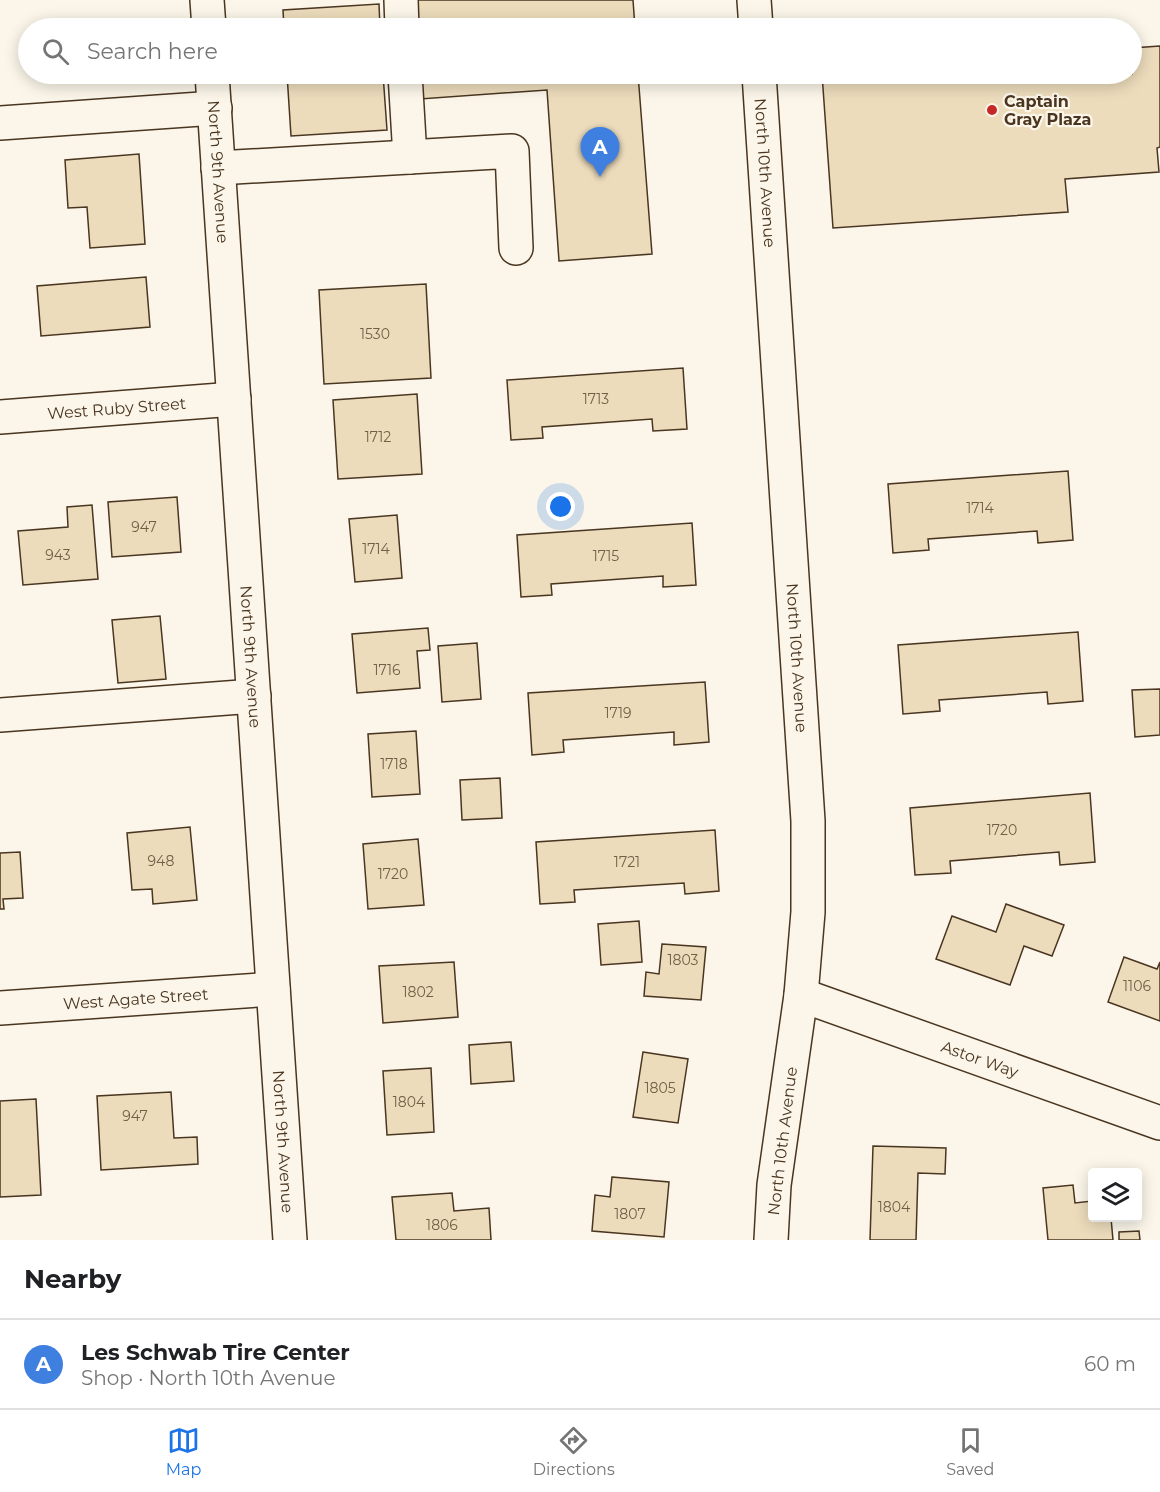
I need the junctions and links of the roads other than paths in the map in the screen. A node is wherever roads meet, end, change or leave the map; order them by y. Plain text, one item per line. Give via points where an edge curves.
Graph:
1 (207, 0) edge
2 (401, 0) edge
3 (754, 0) edge
4 (208, 18) edge
5 (402, 18) edge
6 (755, 18) edge
7 (213, 84) edge
8 (406, 84) edge
9 (760, 84) edge
10 (214, 108) junction
11 (0, 123) edge
12 (410, 157) junction
13 (218, 168) junction
14 (516, 248) dead end
15 (234, 399) junction
16 (0, 417) edge
17 (254, 696) junction
18 (0, 716) edge
19 (273, 988) junction
20 (801, 995) junction
21 (0, 1008) edge
22 (1160, 1123) edge
23 (290, 1240) edge
24 (771, 1240) edge

1 - 4 street
2 - 5 street
3 - 6 street
7 - 10 street, North 9th Avenue
8 - 12 street
9 - 20 street, North 10th Avenue via 808,821 808,912
10 - 11 street
10 - 13 street, North 9th Avenue
12 - 13 street
12 - 14 street via 512,151
13 - 15 street, North 9th Avenue
15 - 16 street, West Ruby Street
15 - 17 street, North 9th Avenue
17 - 18 street
17 - 19 street, North 9th Avenue
19 - 21 street, West Agate Street
19 - 23 street, North 9th Avenue
20 - 22 street, Astor Way
20 - 24 street, North 10th Avenue via 774,1185

